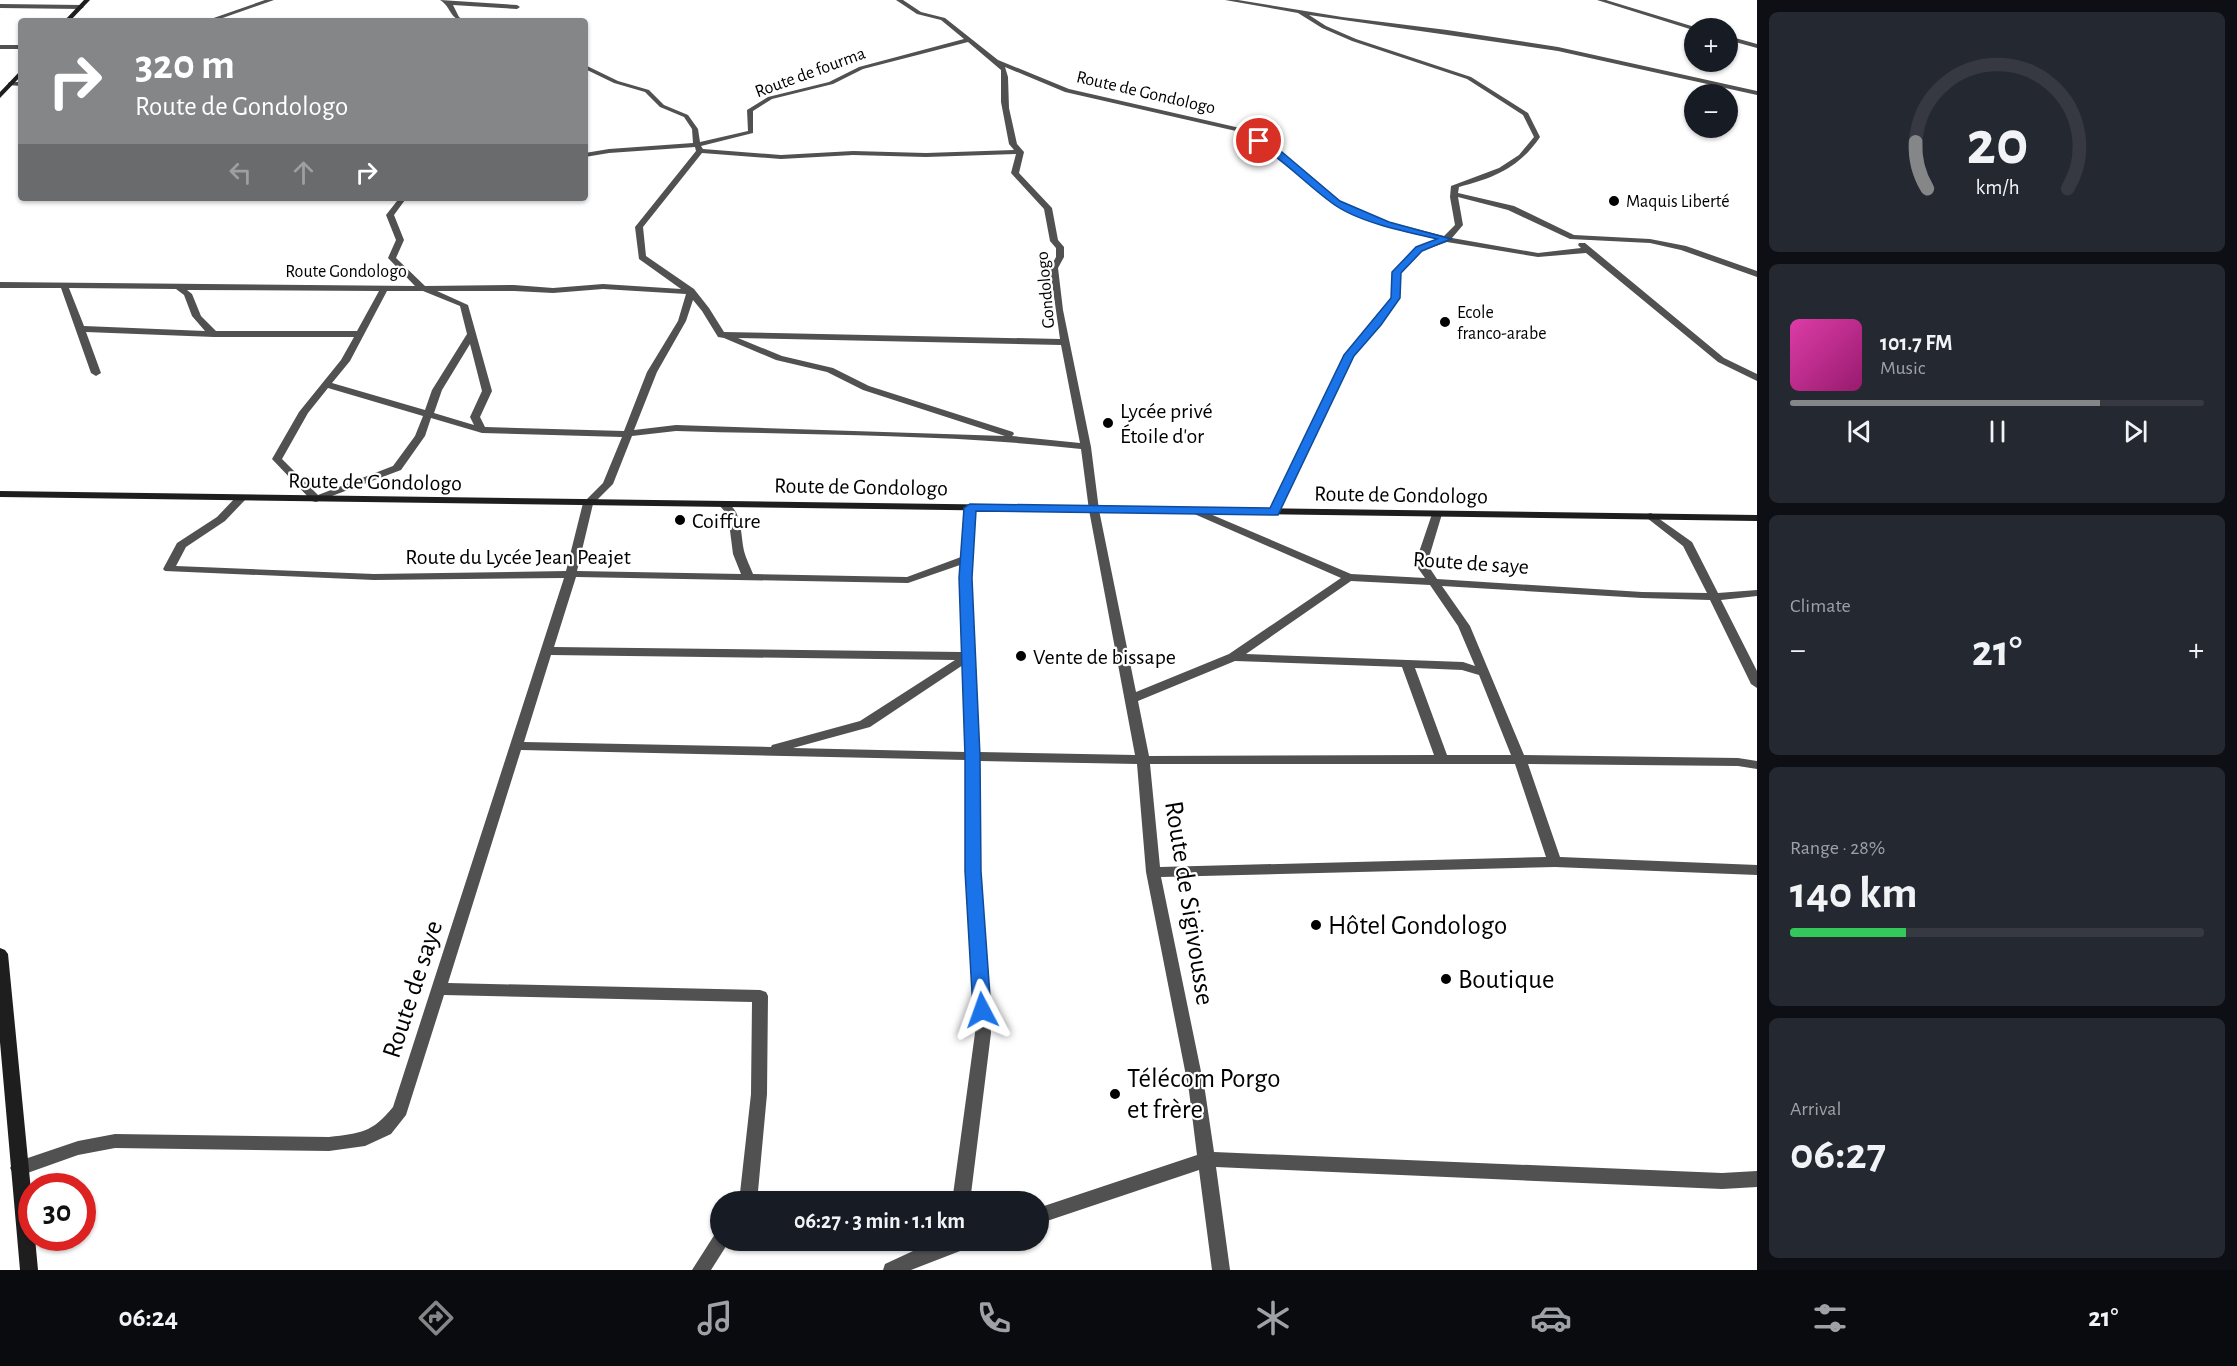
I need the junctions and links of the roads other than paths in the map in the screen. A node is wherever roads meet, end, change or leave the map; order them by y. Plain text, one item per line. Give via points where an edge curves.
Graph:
1 (87, 0) edge
2 (271, 0) edge
3 (899, 0) edge
4 (1227, 0) edge
5 (1600, 0) edge
6 (446, 1) edge
7 (0, 6) edge
8 (81, 7) junction
9 (517, 7) dead end
10 (1301, 12) junction
11 (70, 18) edge
12 (217, 18) edge
13 (457, 18) edge
14 (1684, 25) edge
15 (968, 40) junction
16 (1738, 41) edge
17 (1757, 46) edge
18 (0, 47) edge
19 (18, 47) edge
20 (994, 60) junction
21 (588, 68) edge
22 (18, 75) edge
23 (10, 84) junction
24 (18, 84) edge
25 (1757, 93) edge
26 (0, 96) edge
27 (698, 148) junction
28 (1020, 152) junction
29 (588, 154) edge
30 (1454, 194) junction
31 (400, 201) edge
32 (1573, 237) junction
33 (1446, 239) junction
34 (1587, 250) junction
35 (1757, 274) edge
36 (0, 285) edge
37 (64, 285) junction
38 (385, 286) junction
39 (421, 287) junction
40 (179, 288) junction
41 (691, 291) junction
42 (80, 329) junction
43 (214, 334) junction
44 (359, 334) junction
45 (472, 334) junction
46 (721, 334) junction
47 (1065, 342) junction
48 (96, 373) dead end
49 (1757, 378) edge
50 (326, 384) junction
51 (428, 416) junction
52 (482, 430) junction
53 (627, 434) junction
54 (1025, 440) junction
55 (1086, 447) junction
56 (0, 494) edge
57 (241, 498) junction
58 (316, 500) junction
59 (588, 503) junction
60 (723, 504) junction
61 (970, 508) junction
62 (1094, 510) junction
63 (1196, 511) junction
64 (1274, 512) junction
65 (1437, 514) junction
66 (1651, 516) junction
67 (1757, 518) edge
68 (966, 559) junction
69 (571, 574) junction
70 (1349, 577) junction
71 (749, 578) junction
72 (1432, 581) junction
73 (1757, 593) edge
74 (1714, 597) junction
75 (546, 651) junction
76 (968, 656) junction
77 (1233, 657) junction
78 (1407, 664) junction
79 (1484, 673) junction
80 (1757, 684) edge
81 (1131, 699) junction
82 (516, 746) junction
83 (765, 752) junction
84 (972, 756) junction
85 (1442, 759) junction
86 (1143, 760) junction
87 (1520, 760) junction
88 (1757, 765) edge
89 (1555, 862) junction
90 (1757, 870) edge
91 (1153, 872) junction
92 (0, 954) edge
93 (0, 963) edge
94 (439, 989) junction
95 (1208, 1158) junction
96 (20, 1168) junction
97 (1757, 1179) edge
98 (749, 1191) edge
99 (962, 1191) edge
100 (1049, 1212) edge
101 (714, 1251) edge
102 (937, 1251) edge
103 (29, 1270) edge
104 (701, 1270) edge
105 (892, 1270) edge
106 (1221, 1270) edge

1 - 8 street
2 - 12 street
3 - 15 street, Gondologo via 919,13 943,19
4 - 10 street
5 - 14 street
6 - 9 street
6 - 13 street
7 - 8 street
8 - 11 street
10 - 25 street via 1567,51
10 - 30 street via 1354,40 1469,78 1526,114 1537,137 1526,154 1497,173 1455,186
15 - 20 street, Gondologo
15 - 27 street, Route de fourma via 861,68 831,83 770,98 750,110 751,132
16 - 17 street
18 - 19 street
20 - 28 street, Gondologo via 1007,74 1007,116 1014,134 1013,144
20 - 33 street, Route de Gondologo via 1067,92 1238,129 1279,154 1337,203 1386,224
21 - 27 street via 647,91 662,106 686,116 695,129
22 - 23 street
23 - 24 street
23 - 26 street
27 - 28 street via 781,157
27 - 29 street
27 - 41 street via 639,227 642,257
28 - 47 street, Gondologo via 1015,173 1048,208 1054,241 1060,247 1054,268
30 - 32 street via 1511,208
30 - 33 street via 1459,225
31 - 39 street via 390,215 400,240 392,258
32 - 34 street
32 - 35 street via 1650,241
33 - 34 street, Route de Gondologo via 1538,255
33 - 64 street via 1419,249 1397,272 1396,298 1350,355
34 - 49 street via 1721,360
36 - 37 street, Route Gondologo
37 - 40 street, Route Gondologo
37 - 42 street
38 - 39 street, Route Gondologo
38 - 40 street, Route Gondologo
38 - 44 street
39 - 41 street, Route Gondologo
39 - 45 street via 464,305
40 - 43 street via 188,294 201,324
41 - 46 street via 711,313
41 - 53 street via 682,321 652,372
42 - 43 street
42 - 48 street
43 - 44 street
44 - 50 street via 345,361
45 - 51 street via 437,390
45 - 52 street via 487,391 475,417
46 - 47 street
46 - 54 street via 779,358 830,370 866,388
47 - 55 street, Gondologo
50 - 51 street
50 - 58 street via 304,412 277,459
51 - 52 street
51 - 58 street via 420,436 397,468
52 - 53 street
53 - 54 street via 676,428
53 - 59 street via 608,484
54 - 55 street
55 - 62 street, Gondologo
56 - 57 street, Route de Gondologo
57 - 58 street, Route de Gondologo
57 - 69 street, Route du Lycée Jean Peajet via 221,519 181,545 168,569 374,577
58 - 59 street, Route de Gondologo
59 - 60 street, Route de Gondologo
59 - 69 street, Route de saye
60 - 61 street, Route de Gondologo
60 - 71 street via 734,514 739,554
61 - 62 street, Route de Gondologo
61 - 68 street
62 - 63 street, Route de Gondologo
62 - 81 street, Route de Sigivousse
63 - 64 street, Route de Gondologo
63 - 70 street, Route de saye
64 - 65 street, Route de Gondologo
65 - 66 street, Route de Gondologo
65 - 72 street via 1421,564
66 - 67 street, Route de Gondologo
66 - 74 street via 1688,544
68 - 71 street, Route du Lycée Jean Peajet via 908,580
68 - 76 street
69 - 71 street, Route du Lycée Jean Peajet
69 - 75 street, Route de saye
70 - 72 street, Route de saye
70 - 77 street
72 - 74 street, Route de saye
72 - 79 street via 1464,626
73 - 74 street, Route de saye
74 - 80 street
75 - 76 street
75 - 82 street, Route de saye
76 - 83 street via 865,724
76 - 84 street
77 - 78 street
77 - 81 street
78 - 79 street via 1463,666
78 - 85 street
79 - 87 street
81 - 86 street, Route de Sigivousse
82 - 83 street
82 - 94 street, Route de saye
83 - 84 street
84 - 86 street
84 - 99 street via 973,871 984,1033
85 - 86 street
85 - 87 street
86 - 91 street, Route de Sigivousse
87 - 88 street
87 - 89 street
89 - 90 street
89 - 91 street
91 - 95 street, Route de Sigivousse
92 - 93 street
93 - 96 street
94 - 96 street, Route de saye via 400,1110 386,1130 359,1141 329,1144 115,1141 78,1148
94 - 98 street via 760,996 759,1094
95 - 97 street via 1722,1181
95 - 100 street
95 - 106 street, Route de Sigivousse
96 - 103 street
101 - 104 street
102 - 105 street

